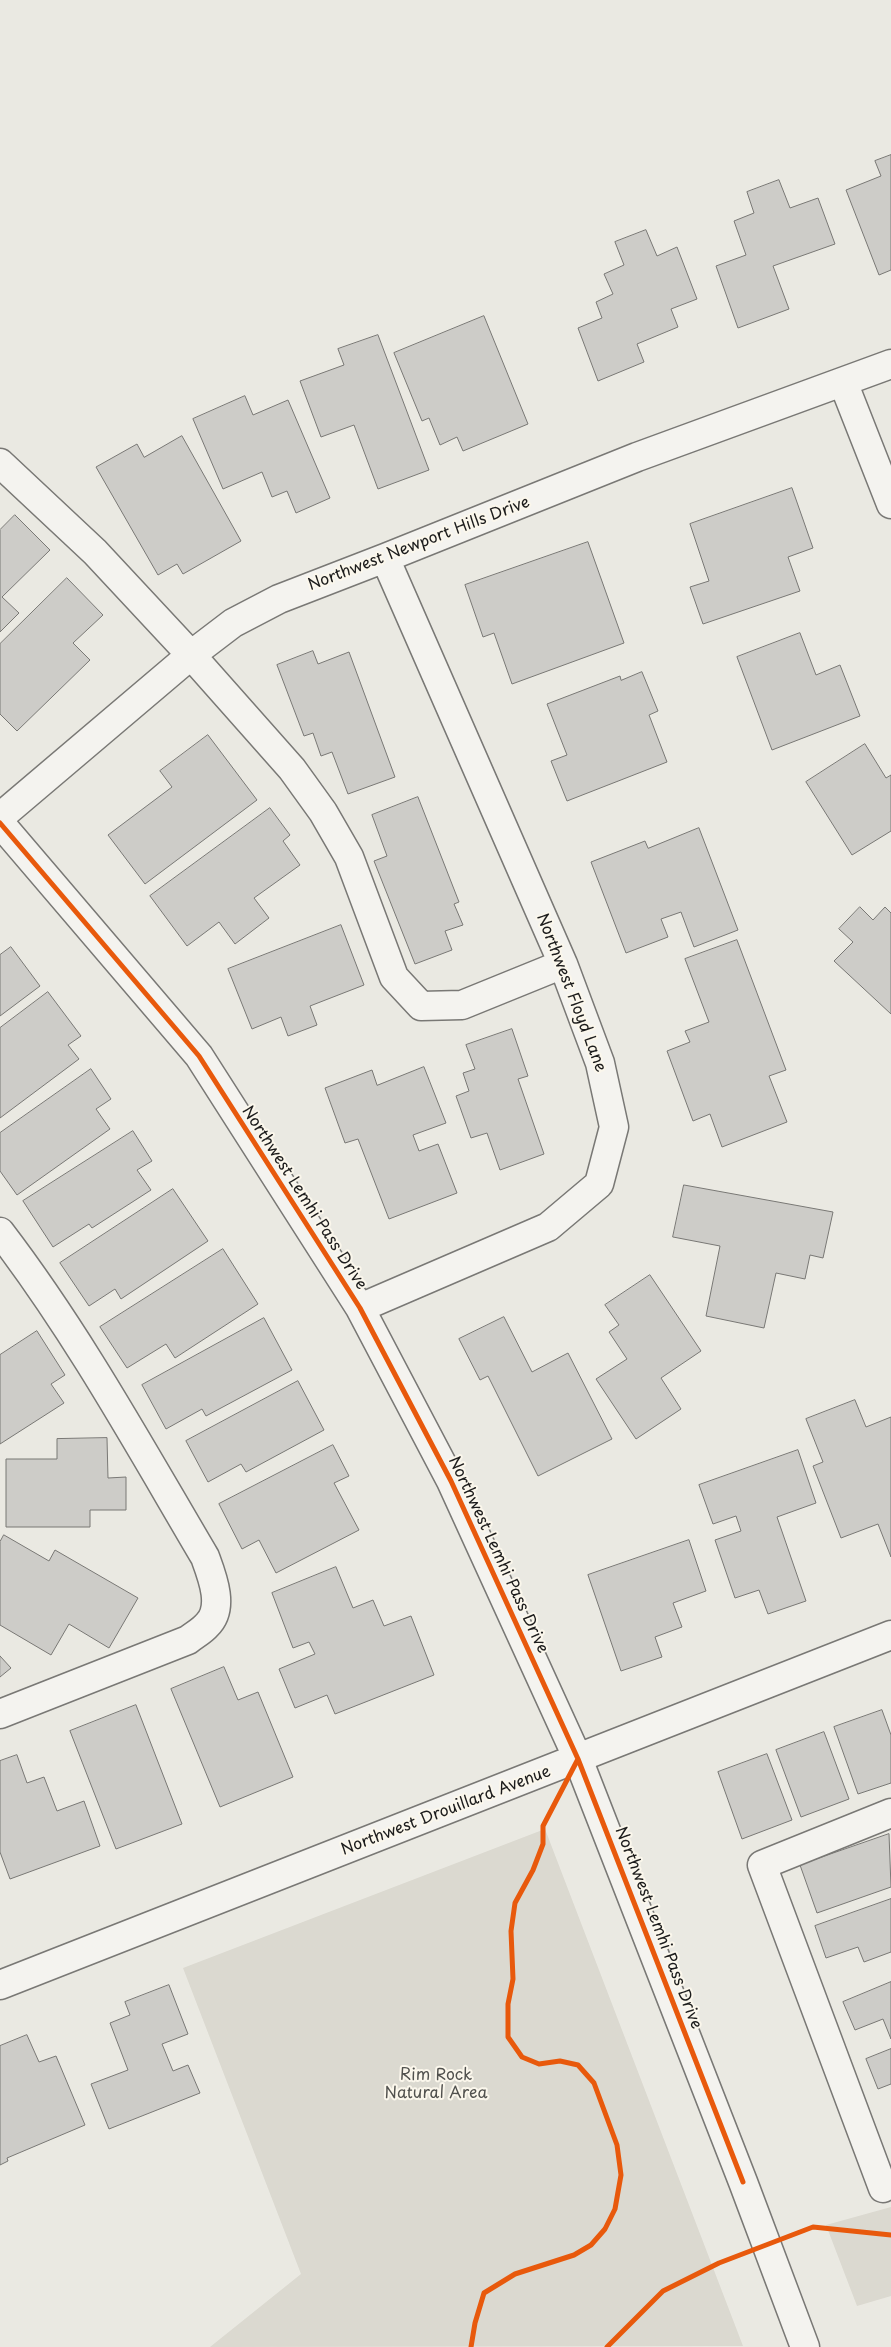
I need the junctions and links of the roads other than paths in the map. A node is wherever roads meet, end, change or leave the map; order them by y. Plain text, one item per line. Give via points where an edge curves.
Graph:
1 (891, 364) edge
2 (843, 382) junction
3 (0, 463) edge
4 (891, 504) edge
5 (385, 558) junction
6 (191, 655) junction
7 (0, 817) edge
8 (0, 823) edge
9 (562, 964) junction
10 (0, 1232) edge
11 (360, 1308) junction
12 (891, 1635) edge
13 (0, 1714) edge
14 (578, 1759) junction
15 (891, 1813) edge
16 (0, 1984) edge
17 (883, 2188) dead end
18 (805, 2347) edge

1 - 2 street, Northwest Newport Hills Drive
2 - 4 street
2 - 5 street, Northwest Newport Hills Drive via 637,457
3 - 6 street via 95,552
5 - 6 street, Northwest Newport Hills Drive via 279,599 233,623
5 - 9 street, Northwest Floyd Lane
6 - 7 street, Northwest Newport Hills Drive
6 - 9 street via 292,769 323,812 349,857 394,977 421,1006 462,1005
8 - 11 street, Northwest Lemhi Pass Drive via 199,1056
9 - 11 street, Northwest Floyd Lane via 600,1063 614,1127 599,1184 548,1227
10 - 13 street via 117,1407 200,1549 213,1580 216,1603 209,1624 188,1640
11 - 14 street, Northwest Lemhi Pass Drive via 451,1481
12 - 14 street, Northwest Drouillard Avenue
14 - 16 street, Northwest Drouillard Avenue
14 - 18 street, Northwest Lemhi Pass Drive via 744,2182
15 - 17 street via 762,1865

